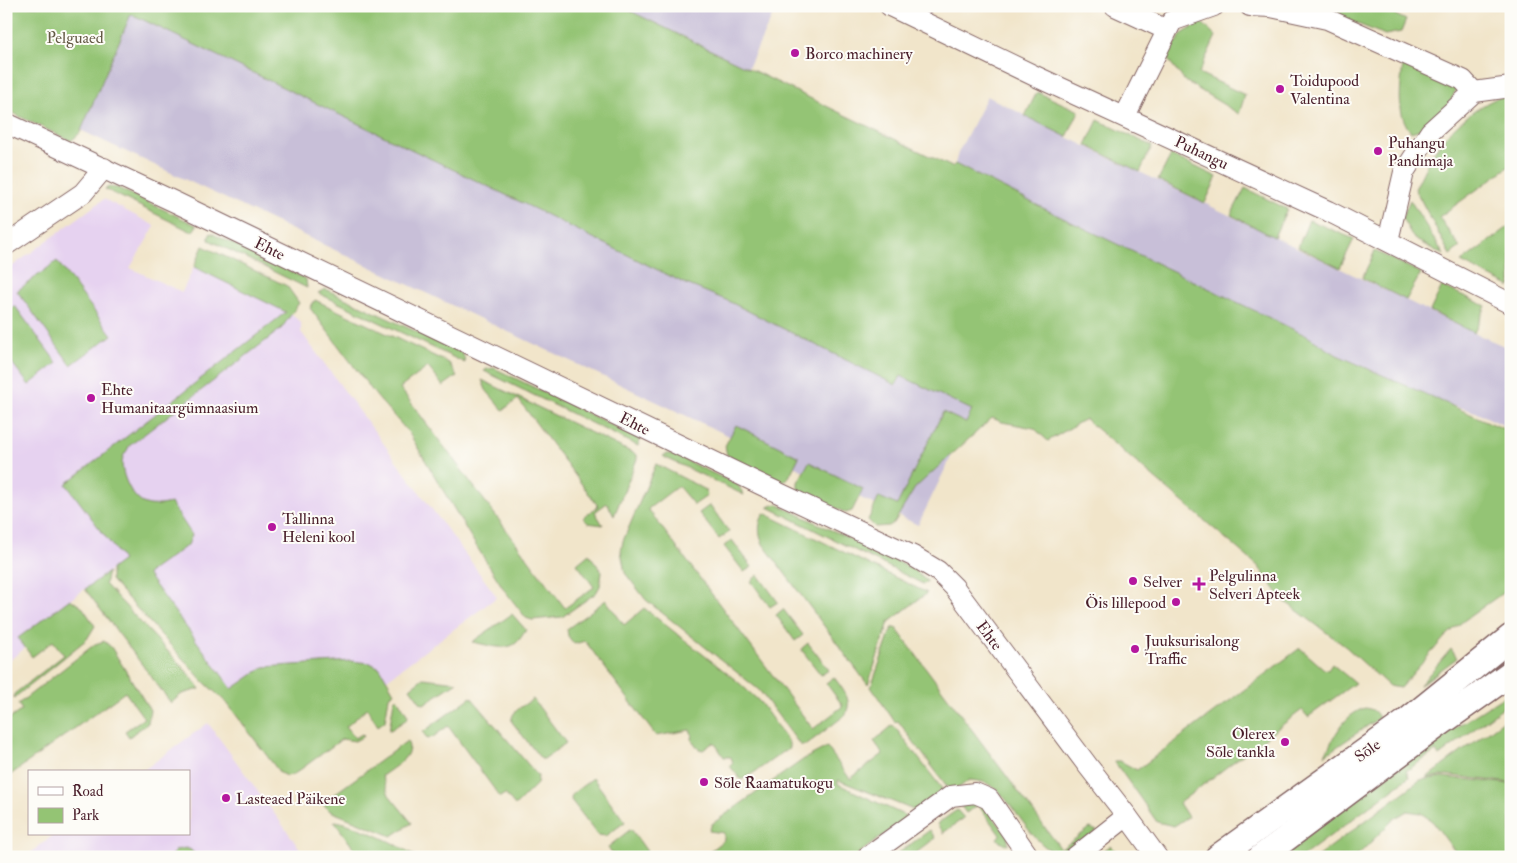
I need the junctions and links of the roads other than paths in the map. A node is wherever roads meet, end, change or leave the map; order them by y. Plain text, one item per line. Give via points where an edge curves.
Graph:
1 (890, 6) edge
2 (1115, 6) edge
3 (1214, 6) edge
4 (1250, 6) edge
5 (1168, 30) junction
6 (1511, 87) edge
7 (1474, 92) junction
8 (1125, 116) junction
9 (6, 123) edge
10 (104, 168) junction
11 (1388, 241) junction
12 (6, 245) edge
13 (1511, 304) edge
14 (1511, 637) edge
15 (1511, 673) edge
16 (1127, 816) junction
17 (1027, 856) edge
18 (867, 857) edge
19 (1075, 857) edge
20 (1157, 857) edge
21 (1218, 857) edge
22 (1262, 857) edge

1 - 8 street, Puhangu
2 - 5 street
3 - 5 street via 1172,21
4 - 7 street via 1271,7 1327,19 1463,80
5 - 8 street
6 - 7 street
7 - 11 street via 1430,132 1404,172
8 - 11 street, Puhangu
9 - 10 street, Ehte
10 - 12 street via 83,193
10 - 16 street, Ehte via 913,556 938,571 954,587
11 - 13 street, Puhangu
14 - 21 main road, Sõle via 1406,722
15 - 22 main road, Sõle
16 - 19 street
16 - 20 street, Ehte
17 - 18 street via 989,799 974,793 951,796

